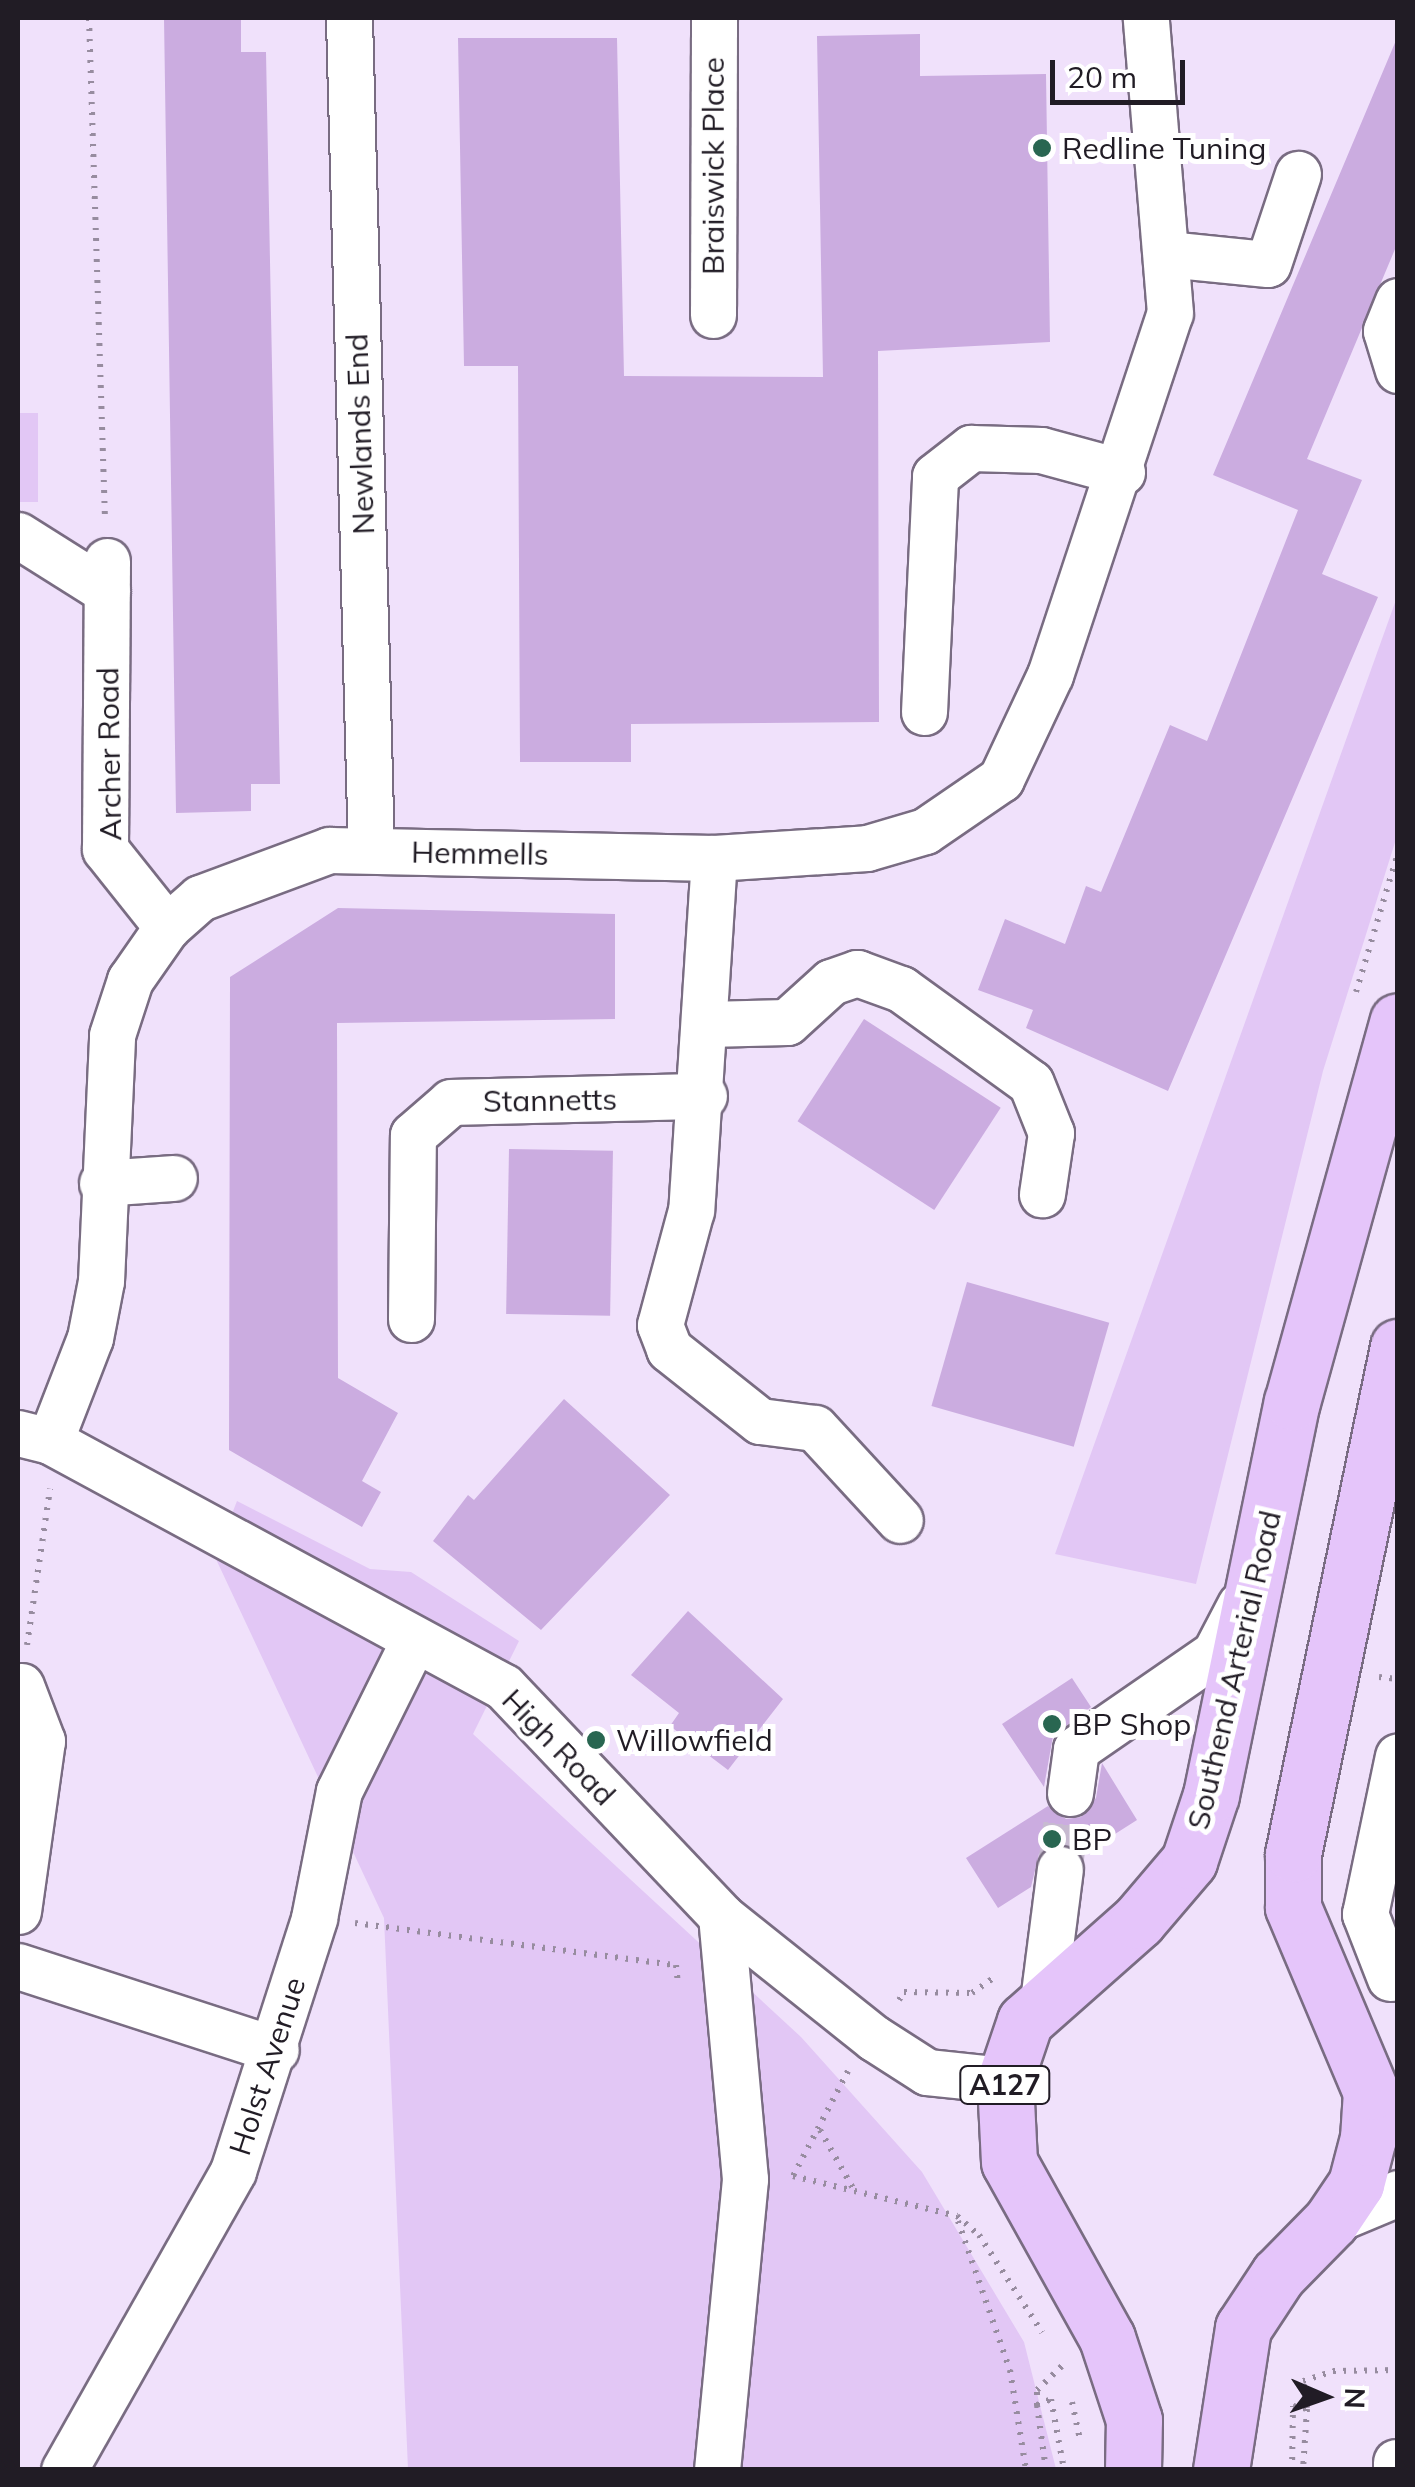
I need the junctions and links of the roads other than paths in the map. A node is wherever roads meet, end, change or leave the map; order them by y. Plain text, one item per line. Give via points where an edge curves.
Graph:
1 (349, 18) edge
2 (714, 18) edge
3 (1146, 18) edge
4 (1298, 174) dead end
5 (1167, 254) junction
6 (1398, 302) edge
7 (713, 315) dead end
8 (1398, 370) edge
9 (1122, 472) junction
10 (18, 535) edge
11 (924, 712) dead end
12 (371, 850) junction
13 (714, 858) junction
14 (167, 927) junction
15 (1375, 1013) edge
16 (707, 1024) junction
17 (704, 1096) junction
18 (174, 1178) dead end
19 (102, 1183) junction
20 (1042, 1194) dead end
21 (411, 1319) dead end
22 (1398, 1347) edge
23 (41, 1440) edge
24 (900, 1520) dead end
25 (1257, 1570) junction
26 (414, 1640) junction
27 (21, 1686) road end
28 (1398, 1756) edge
29 (1070, 1793) tunnel mouth
30 (1060, 1869) tunnel mouth
31 (18, 1910) edge
32 (720, 1916) junction
33 (18, 1966) edge
34 (1395, 1980) edge
35 (1043, 2001) junction
36 (1358, 2045) junction
37 (276, 2050) junction
38 (1006, 2080) junction
39 (1398, 2100) edge
40 (1398, 2193) edge
41 (1331, 2221) junction
42 (1108, 2460) edge
43 (64, 2470) edge
44 (717, 2470) edge
45 (1221, 2470) edge

1 - 12 street, Newlands End
2 - 7 street, Braiswick Place
3 - 5 street, Hemmells
4 - 5 street via 1268,264
5 - 9 street, Hemmells via 1170,312
6 - 8 street via 1386,331
9 - 11 street via 1042,450 971,448 936,476
9 - 13 street, Hemmells via 1028,732 1001,779 925,831 868,848
10 - 14 street, Archer Road via 107,576 105,848
12 - 13 street, Hemmells
12 - 14 street, Hemmells via 330,850 239,878
13 - 16 street
14 - 19 street, Hemmells via 130,980 112,1035
15 - 25 highway, Southend Arterial Road / A127
16 - 17 street
16 - 20 street via 787,1022 832,982 857,973 901,989 1030,1083 1051,1133
17 - 21 street, Stannetts via 451,1102 412,1136
17 - 24 street via 691,1210 660,1325 669,1349 760,1422 815,1428
18 - 19 street
19 - 23 street, Hemmells via 90,1338
22 - 36 highway via 1293,1854 1293,1908
23 - 26 street, High Road
25 - 29 street via 1216,1653 1076,1748
25 - 35 highway, Southend Arterial Road / A127 via 1210,1795 1189,1861 1138,1920
26 - 32 street, High Road via 504,1687
26 - 37 street, Holst Avenue via 339,1790 314,1918
27 - 31 street via 42,1741
28 - 34 street via 1365,1914
30 - 35 street via 1058,1930
32 - 38 street, High Road via 927,2072
32 - 44 street via 745,2179
33 - 37 street
35 - 38 highway, Southend Arterial Road / A127 via 1024,2021
36 - 39 street
36 - 41 highway via 1371,2092 1368,2138 1356,2184
37 - 43 street, Holst Avenue via 233,2171
38 - 42 highway, Southend Arterial Road / A127 via 1009,2162 1108,2338 1134,2420
40 - 41 street
41 - 45 highway via 1278,2276 1243,2328

